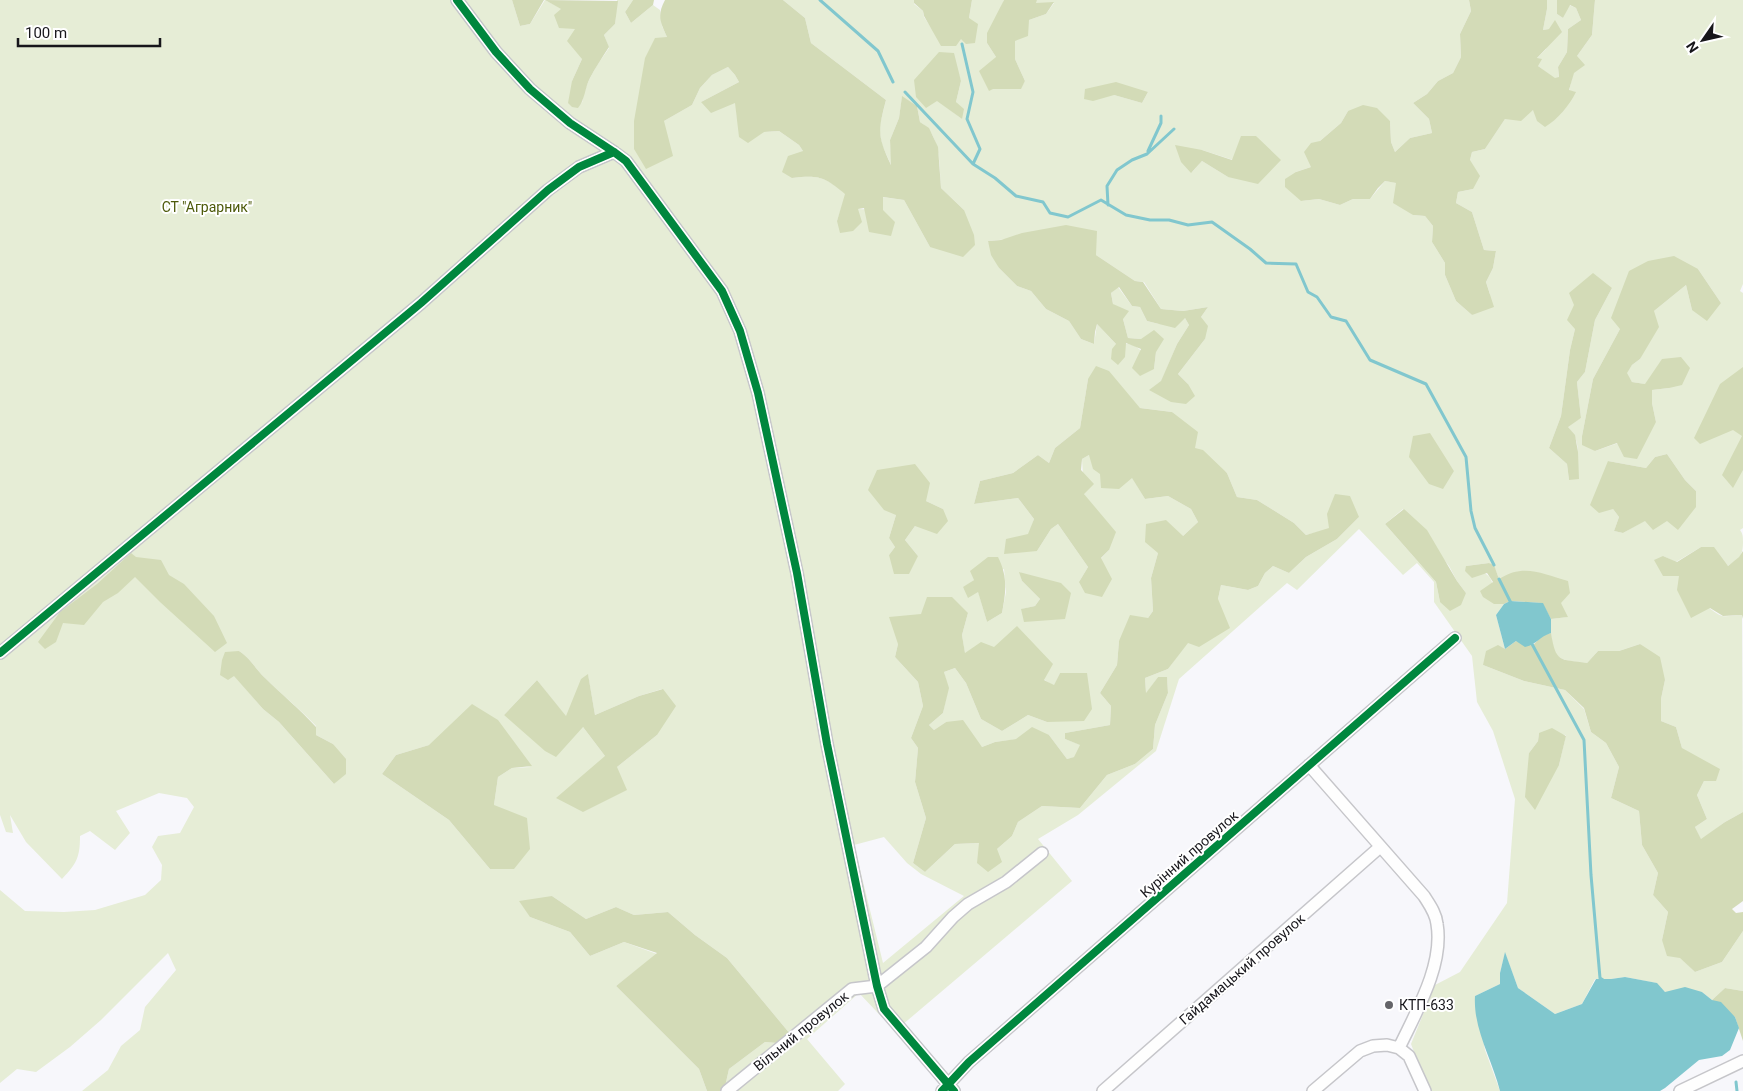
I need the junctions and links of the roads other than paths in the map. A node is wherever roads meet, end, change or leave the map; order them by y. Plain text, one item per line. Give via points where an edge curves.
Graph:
1 (457, 0) edge
2 (614, 152) junction
3 (1455, 638) dead end
4 (0, 653) edge
5 (1309, 766) junction
6 (1380, 847) junction
7 (1042, 853) dead end
8 (877, 986) junction
9 (1399, 1048) junction
10 (1743, 1061) edge
11 (948, 1089) edge
12 (1315, 1090) edge
13 (727, 1091) edge
14 (1103, 1091) edge
15 (1425, 1091) edge
16 (1680, 1091) edge

1 - 2 street via 496,52 530,89 570,123
2 - 4 street via 579,167 548,190 421,303
2 - 8 street via 626,161 722,291 740,331 758,393 797,573
3 - 5 street, Курінний провулок
5 - 6 street
5 - 11 street, Курінний провулок via 969,1062
6 - 9 street via 1424,896 1437,924 1436,955 1428,987
6 - 14 street, Гайдамацький провулок
7 - 8 street, Вільний провулок via 1006,882 968,904 926,947
8 - 11 street via 884,1009
8 - 13 street, Вільний провулок via 852,990
9 - 12 street via 1373,1046 1360,1051
9 - 15 street via 1409,1056
10 - 16 street

